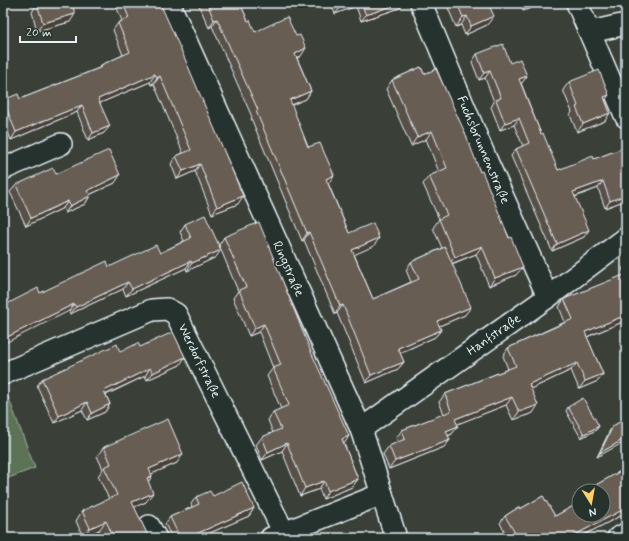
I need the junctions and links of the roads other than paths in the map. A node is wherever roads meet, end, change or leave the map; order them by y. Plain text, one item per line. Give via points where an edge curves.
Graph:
1 (169, 3) edge
2 (421, 3) edge
3 (577, 3) edge
4 (626, 24) edge
5 (590, 32) junction
6 (626, 117) edge
7 (61, 144) dead end
8 (3, 169) edge
9 (626, 238) edge
10 (548, 296) junction
11 (3, 374) edge
12 (361, 429) junction
13 (382, 494) junction
14 (626, 534) edge
15 (277, 535) edge
16 (396, 538) edge
17 (618, 538) edge

1 - 12 street, Ringstraße
2 - 10 street, Fuchsbrunnenstraße via 486,159
3 - 5 street
4 - 5 street
5 - 6 street
7 - 8 street
9 - 10 street, Hanfstraße
10 - 12 street, Hanfstraße
11 - 15 street, Werdorfstraße via 152,310 167,309 176,314
12 - 13 street, Ringstraße
13 - 15 street
13 - 16 street, Ringstraße
14 - 17 street

